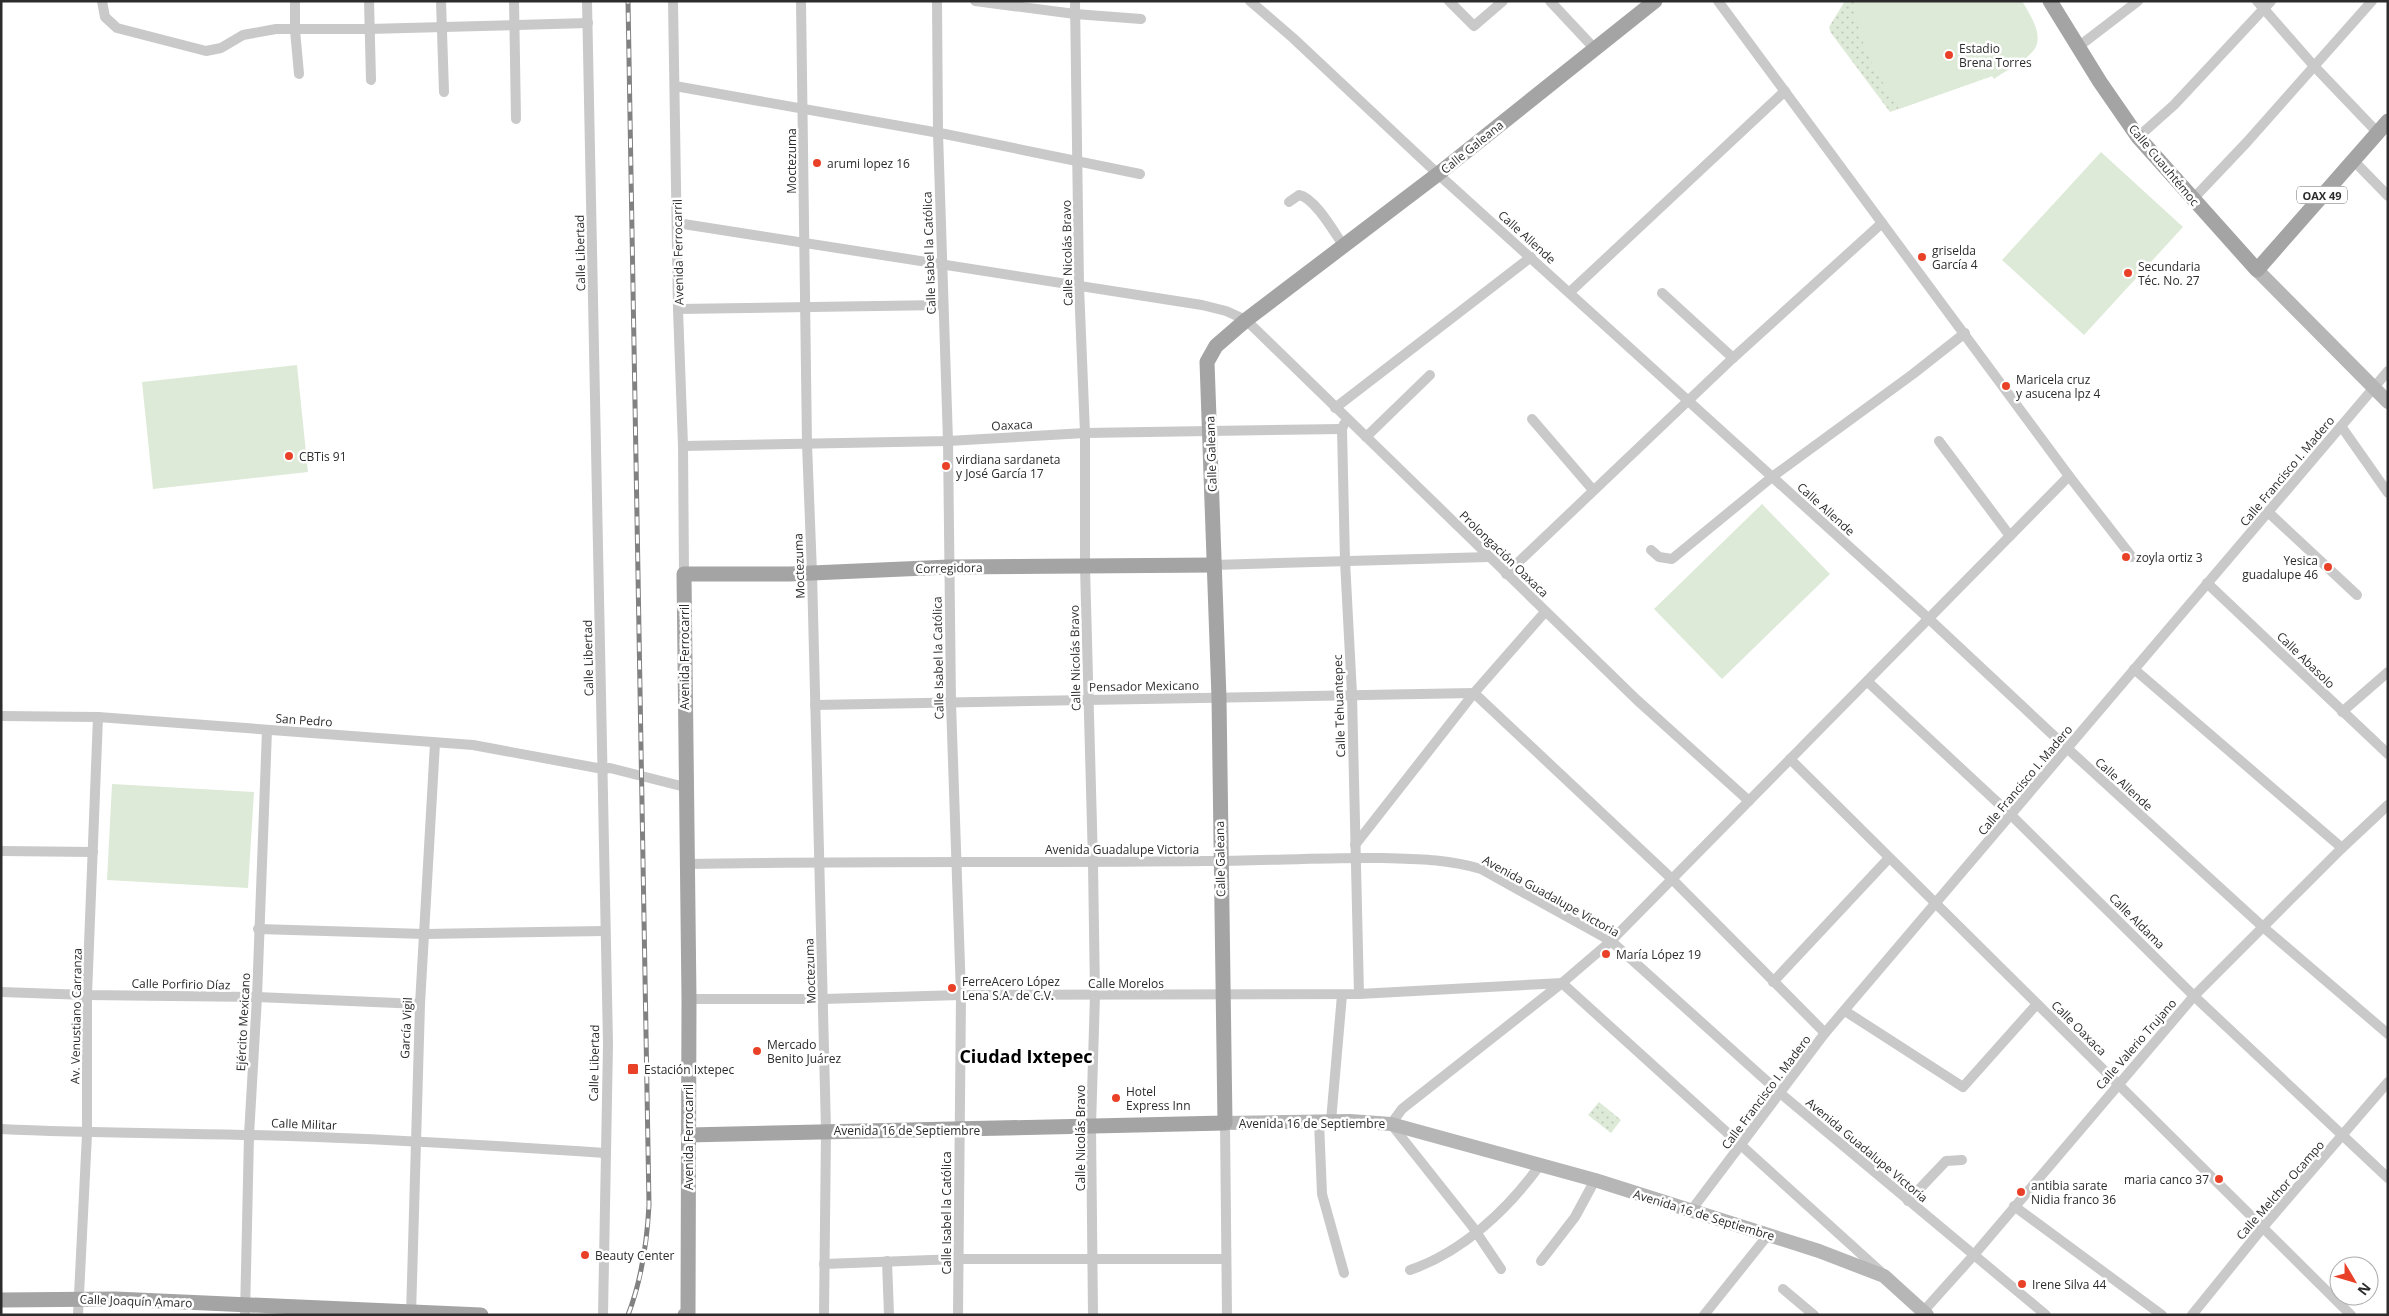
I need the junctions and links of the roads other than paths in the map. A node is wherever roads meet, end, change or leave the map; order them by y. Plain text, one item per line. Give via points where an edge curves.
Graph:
1 (102, 1) edge
2 (295, 1) edge
3 (369, 1) edge
4 (441, 1) edge
5 (514, 1) edge
6 (587, 1) edge
7 (673, 1) edge
8 (801, 1) edge
9 (937, 1) edge
10 (975, 1) edge
11 (1075, 1) edge
12 (1250, 1) edge
13 (1449, 1) edge
14 (1504, 1) edge
15 (1550, 1) edge
16 (1654, 1) edge
17 (1718, 1) edge
18 (2050, 1) edge
19 (2138, 1) edge
20 (2372, 1) edge
21 (2264, 4) edge
22 (1075, 14) junction
23 (1142, 19) dead end
24 (588, 23) junction
25 (514, 24) junction
26 (442, 27) junction
27 (369, 29) junction
28 (295, 30) junction
29 (2078, 47) junction
30 (1594, 48) junction
31 (2314, 66) junction
32 (299, 74) dead end
33 (371, 80) dead end
34 (675, 86) junction
35 (1785, 91) junction
36 (444, 92) dead end
37 (804, 108) junction
38 (516, 119) dead end
39 (2388, 121) edge
40 (2377, 132) junction
41 (938, 133) junction
42 (2138, 137) junction
43 (2353, 160) junction
44 (1078, 162) junction
45 (1140, 174) dead end
46 (1438, 174) junction
47 (2388, 196) edge
48 (2192, 200) junction
49 (1289, 202) dead end
50 (677, 223) junction
51 (1882, 223) junction
52 (804, 244) junction
53 (1343, 245) junction
54 (1531, 257) junction
55 (943, 263) junction
56 (2257, 270) junction
57 (1079, 286) junction
58 (1570, 292) junction
59 (1662, 293) dead end
60 (943, 305) junction
61 (805, 308) junction
62 (678, 309) junction
63 (1246, 320) junction
64 (1965, 332) junction
65 (1733, 358) junction
66 (2388, 371) edge
67 (1430, 375) dead end
68 (2373, 387) junction
69 (1688, 401) junction
70 (2388, 402) edge
71 (1336, 408) junction
72 (1346, 418) junction
73 (1532, 419) dead end
74 (2341, 426) junction
75 (1342, 429) junction
76 (1211, 430) junction
77 (1085, 433) junction
78 (1366, 437) junction
79 (948, 441) junction
80 (1939, 441) dead end
81 (807, 444) junction
82 (683, 446) junction
83 (2069, 476) junction
84 (1772, 477) junction
85 (1593, 490) junction
86 (2388, 493) edge
87 (2268, 512) junction
88 (2010, 536) junction
89 (1651, 550) dead end
90 (1489, 557) junction
91 (2132, 557) dead end
92 (1345, 561) junction
93 (1214, 566) junction
94 (949, 567) junction
95 (1085, 567) junction
96 (684, 574) junction
97 (812, 574) junction
98 (1506, 574) junction
99 (2207, 583) junction
100 (2356, 595) dead end
101 (1545, 612) junction
102 (1928, 618) junction
103 (2134, 669) junction
104 (2388, 672) edge
105 (1868, 682) junction
106 (1474, 693) junction
107 (1352, 694) junction
108 (1218, 698) junction
109 (1088, 700) junction
110 (951, 703) junction
111 (815, 705) junction
112 (2342, 712) junction
113 (1, 716) edge
114 (98, 717) junction
115 (267, 730) junction
116 (435, 743) junction
117 (2068, 750) junction
118 (2388, 754) edge
119 (1790, 759) junction
120 (603, 769) junction
121 (685, 786) junction
122 (1749, 801) junction
123 (2388, 805) edge
124 (2011, 815) junction
125 (1355, 846) junction
126 (2342, 848) junction
127 (1, 851) edge
128 (93, 852) junction
129 (1355, 858) junction
130 (1889, 858) junction
131 (819, 861) junction
132 (1220, 861) junction
133 (958, 862) junction
134 (1093, 863) junction
135 (686, 864) junction
136 (1672, 879) junction
137 (1935, 904) junction
138 (2263, 927) junction
139 (258, 928) junction
140 (605, 932) junction
141 (425, 934) junction
142 (1611, 941) junction
143 (1773, 982) junction
144 (1562, 983) junction
145 (1, 992) edge
146 (1359, 994) junction
147 (88, 995) junction
148 (961, 995) junction
149 (1095, 995) junction
150 (1224, 995) junction
151 (1342, 995) junction
152 (2194, 996) junction
153 (257, 997) junction
154 (689, 999) junction
155 (823, 999) junction
156 (420, 1004) junction
157 (2037, 1004) junction
158 (1845, 1011) junction
159 (1825, 1034) junction
160 (2388, 1034) edge
161 (2388, 1082) edge
162 (2118, 1084) junction
163 (1780, 1093) junction
164 (1325, 1122) junction
165 (1225, 1123) junction
166 (1391, 1124) junction
167 (1091, 1126) junction
168 (1, 1129) edge
169 (826, 1130) junction
170 (959, 1130) junction
171 (87, 1134) junction
172 (250, 1135) junction
173 (688, 1135) junction
174 (2342, 1137) junction
175 (414, 1141) junction
176 (1742, 1145) junction
177 (605, 1153) junction
178 (1962, 1160) dead end
179 (1540, 1165) junction
180 (2388, 1178) edge
181 (1595, 1180) junction
182 (1908, 1201) junction
183 (2014, 1206) junction
184 (1690, 1212) junction
185 (2264, 1226) junction
186 (1477, 1232) junction
187 (1768, 1235) junction
188 (1973, 1256) junction
189 (1094, 1258) junction
190 (958, 1259) junction
191 (1226, 1259) junction
192 (1541, 1260) dead end
193 (887, 1261) junction
194 (824, 1264) junction
195 (1502, 1269) dead end
196 (1410, 1270) dead end
197 (1344, 1273) dead end
198 (1884, 1276) junction
199 (1783, 1290) dead end
200 (1, 1300) edge
201 (78, 1307) edge
202 (245, 1310) edge
203 (1923, 1313) edge
204 (411, 1314) edge
205 (687, 1314) edge
206 (481, 1315) edge
207 (603, 1315) edge
208 (824, 1315) edge
209 (889, 1315) edge
210 (958, 1315) edge
211 (1094, 1315) edge
212 (1227, 1315) edge
213 (1704, 1315) edge
214 (1814, 1315) edge
215 (2046, 1315) edge
216 (2162, 1315) edge
217 (2192, 1315) edge
218 (2351, 1315) edge

1 - 28 street via 105,18 117,28 206,51 221,48 256,31
2 - 28 street
3 - 27 street
4 - 26 street
5 - 25 street
6 - 24 street, Calle Libertad
7 - 34 street, Avenida Ferrocarril
8 - 37 street, Moctezuma
9 - 41 street, Calle Isabel la Católica
10 - 22 street
11 - 22 street, Calle Nicolás Bravo
12 - 46 street, Calle Allende
13 - 14 street via 1474,26
15 - 30 street
16 - 30 main road, Calle Galeana
17 - 35 street
18 - 29 main road, Calle Cuauhtémoc
19 - 29 street
20 - 31 street
21 - 31 street
21 - 42 street via 2174,105
22 - 23 street
22 - 44 street, Calle Nicolás Bravo
24 - 25 street
24 - 120 street, Calle Libertad
25 - 26 street
25 - 38 street
26 - 27 street
26 - 36 street
27 - 28 street
27 - 33 street
28 - 32 street
29 - 42 main road, Calle Cuauhtémoc
30 - 46 main road, Calle Galeana
31 - 40 street
31 - 48 street
34 - 37 street
34 - 50 street, Avenida Ferrocarril
35 - 51 street
35 - 58 street
37 - 41 street
37 - 52 street, Moctezuma
39 - 40 main road, OAX 49
40 - 43 main road, OAX 49
41 - 44 street
41 - 55 street, Calle Isabel la Católica
42 - 48 main road, Calle Cuauhtémoc
43 - 47 street
43 - 56 main road, OAX 49
44 - 45 street
44 - 57 street, Calle Nicolás Bravo
46 - 53 main road, Calle Galeana
46 - 54 street, Calle Allende
48 - 56 main road, Calle Cuauhtémoc
49 - 53 street via 1299,195 1305,196
50 - 52 street
50 - 62 street, Avenida Ferrocarril
51 - 64 street
51 - 65 street
52 - 55 street
52 - 61 street, Moctezuma
53 - 63 main road, Calle Galeana
54 - 58 street, Calle Allende
54 - 71 street
55 - 57 street
55 - 60 street, Calle Isabel la Católica
56 - 68 street
57 - 63 street via 1202,305
57 - 77 street, Calle Nicolás Bravo
58 - 69 street, Calle Allende
59 - 65 street
60 - 61 street
60 - 79 street, Calle Isabel la Católica
61 - 62 street
61 - 81 street, Moctezuma
62 - 82 street, Avenida Ferrocarril
63 - 71 street, Prolongación Oaxaca
63 - 76 main road, Calle Galeana via 1216,346 1208,362
64 - 83 street
64 - 84 street
65 - 69 street
66 - 68 street, Calle Francisco I. Madero
67 - 78 street
68 - 70 street
68 - 74 street, Calle Francisco I. Madero
69 - 84 street, Calle Allende
69 - 85 street
71 - 72 street, Prolongación Oaxaca
72 - 75 street, Calle Tehuantepec
72 - 78 street, Prolongación Oaxaca
73 - 85 street
74 - 86 street
74 - 87 street, Calle Francisco I. Madero
75 - 76 street, Oaxaca
75 - 92 street, Calle Tehuantepec
76 - 77 street, Oaxaca
76 - 93 main road, Calle Galeana
77 - 79 street, Oaxaca
77 - 95 street, Calle Nicolás Bravo
78 - 90 street, Prolongación Oaxaca
79 - 81 street, Oaxaca
79 - 94 street, Calle Isabel la Católica
80 - 88 street
81 - 82 street, Oaxaca
81 - 97 street, Moctezuma
82 - 96 street, Avenida Ferrocarril
83 - 88 street
83 - 91 street
84 - 89 street via 1672,559 1659,557
84 - 102 street, Calle Allende
85 - 98 street
87 - 99 street, Calle Francisco I. Madero
87 - 100 street
88 - 102 street
90 - 92 street
90 - 98 street, Prolongación Oaxaca
92 - 93 street
92 - 107 street, Calle Tehuantepec
93 - 95 main road, Corregidora
93 - 108 main road, Calle Galeana
94 - 95 main road, Corregidora
94 - 97 main road, Corregidora
94 - 110 street, Calle Isabel la Católica
95 - 109 street, Calle Nicolás Bravo
96 - 97 main road, Corregidora
96 - 121 main road, Avenida Ferrocarril
97 - 111 street, Moctezuma
98 - 101 street, Prolongación Oaxaca
99 - 103 street, Calle Francisco I. Madero
99 - 112 street, Calle Abasolo
101 - 106 street
101 - 122 street, Prolongación Oaxaca
102 - 105 street
102 - 117 street, Calle Allende
103 - 117 street, Calle Francisco I. Madero
103 - 126 street
104 - 112 street
105 - 119 street
105 - 124 street, Calle Aldama
106 - 107 street, Pensador Mexicano
106 - 125 street
106 - 136 street
107 - 108 street, Pensador Mexicano
107 - 125 street, Calle Tehuantepec
108 - 109 street, Pensador Mexicano
108 - 132 main road, Calle Galeana
109 - 110 street, Pensador Mexicano
109 - 134 street, Calle Nicolás Bravo
110 - 111 street, Pensador Mexicano
110 - 133 street, Calle Isabel la Católica
111 - 131 street, Moctezuma
112 - 118 street, Calle Abasolo
113 - 114 street, San Pedro
114 - 115 street, San Pedro
114 - 128 street, Av. Venustiano Carranza
115 - 116 street, San Pedro
115 - 139 street, Ejército Mexicano
116 - 120 street, San Pedro via 472,745
116 - 141 street, García Vigil
117 - 124 street, Calle Francisco I. Madero
117 - 138 street, Calle Allende
119 - 122 street
119 - 130 street, Calle Oaxaca
120 - 121 street, San Pedro
120 - 140 street, Calle Libertad
121 - 135 main road, Avenida Ferrocarril
122 - 136 street
123 - 126 street, Calle Valerio Trujano
124 - 137 street, Calle Francisco I. Madero
124 - 152 street, Calle Aldama
125 - 129 street, Calle Tehuantepec
126 - 138 street, Calle Valerio Trujano
127 - 128 street
128 - 147 street, Av. Venustiano Carranza
129 - 132 street, Avenida Guadalupe Victoria
129 - 142 street, Avenida Guadalupe Victoria via 1437,860 1481,869
129 - 146 street, Calle Tehuantepec
130 - 137 street, Calle Oaxaca
130 - 143 street
131 - 133 street, Avenida Guadalupe Victoria
131 - 135 street, Avenida Guadalupe Victoria
131 - 155 street, Moctezuma
132 - 134 street, Avenida Guadalupe Victoria
132 - 150 main road, Calle Galeana
133 - 134 street, Avenida Guadalupe Victoria
133 - 148 street, Calle Isabel la Católica
134 - 149 street, Calle Nicolás Bravo
135 - 154 main road, Avenida Ferrocarril
136 - 142 street
136 - 143 street
137 - 157 street, Calle Oaxaca
137 - 158 street, Calle Francisco I. Madero
138 - 152 street, Calle Valerio Trujano
138 - 160 street, Calle Allende
139 - 141 street
139 - 153 street, Ejército Mexicano
140 - 141 street
140 - 177 street, Calle Libertad via 608,1044
141 - 156 street, García Vigil
142 - 144 street
142 - 163 street, Avenida Guadalupe Victoria
143 - 159 street
144 - 146 street, Calle Morelos
144 - 166 street via 1402,1109
144 - 176 street
145 - 147 street, Calle Porfirio Díaz
146 - 151 street, Calle Morelos
147 - 153 street, Calle Porfirio Díaz
147 - 171 street, Av. Venustiano Carranza
148 - 149 street, Calle Morelos
148 - 155 street, Calle Morelos
148 - 170 street, Calle Isabel la Católica
149 - 150 street, Calle Morelos
149 - 167 street, Calle Nicolás Bravo
150 - 151 street, Calle Morelos
150 - 165 main road, Calle Galeana
151 - 164 street
152 - 162 street, Calle Valerio Trujano
152 - 174 street, Calle Aldama
153 - 156 street, Calle Porfirio Díaz
153 - 172 street, Ejército Mexicano
154 - 155 street, Calle Morelos
154 - 173 main road, Avenida Ferrocarril
155 - 169 street, Moctezuma
156 - 175 street, García Vigil
157 - 158 street via 1963,1087
157 - 162 street, Calle Oaxaca
158 - 159 street, Calle Francisco I. Madero
159 - 163 street, Calle Francisco I. Madero
161 - 174 street, Calle Melchor Ocampo
162 - 183 street, Calle Valerio Trujano
162 - 185 street, Calle Oaxaca
163 - 176 street, Calle Francisco I. Madero
163 - 182 street, Avenida Guadalupe Victoria
164 - 165 street, Avenida 16 de Septiembre
164 - 166 street, Avenida 16 de Septiembre
164 - 197 street via 1322,1194
165 - 167 main road, Avenida 16 de Septiembre
165 - 191 street
166 - 179 street, Avenida 16 de Septiembre
166 - 186 street
167 - 170 main road, Avenida 16 de Septiembre
167 - 189 street, Calle Nicolás Bravo
168 - 171 street, Calle Militar
169 - 170 main road, Avenida 16 de Septiembre
169 - 173 main road, Avenida 16 de Septiembre
169 - 194 street, Moctezuma
170 - 190 street, Calle Isabel la Católica
171 - 172 street, Calle Militar
171 - 201 street, Av. Venustiano Carranza
172 - 175 street, Calle Militar
172 - 202 street, Ejército Mexicano
173 - 205 main road, Avenida Ferrocarril
174 - 180 street, Calle Aldama
174 - 185 street, Calle Melchor Ocampo
175 - 177 street, Calle Militar
175 - 204 street, García Vigil
176 - 184 street, Calle Francisco I. Madero
176 - 198 street
177 - 207 street, Calle Libertad
178 - 182 street via 1946,1161
179 - 181 street, Avenida 16 de Septiembre
179 - 186 street
181 - 184 street, Avenida 16 de Septiembre
181 - 192 street via 1575,1217
182 - 188 street, Avenida Guadalupe Victoria
183 - 188 street, Calle Valerio Trujano
183 - 216 street
184 - 187 street, Avenida 16 de Septiembre
185 - 217 street, Calle Melchor Ocampo
185 - 218 street, Calle Oaxaca
186 - 195 street
186 - 196 street via 1436,1259
187 - 198 street, Avenida 16 de Septiembre
187 - 213 street
188 - 203 street, Calle Valerio Trujano
188 - 215 street, Avenida Guadalupe Victoria
189 - 190 street
189 - 191 street
189 - 211 street, Calle Nicolás Bravo
190 - 193 street
190 - 210 street, Calle Isabel la Católica
191 - 212 street
193 - 194 street
193 - 209 street
194 - 208 street, Moctezuma
198 - 203 street, Avenida 16 de Septiembre
199 - 214 street
200 - 201 main road, Calle Joaquín Amaro
201 - 202 main road, Calle Joaquín Amaro
202 - 204 main road, Calle Joaquín Amaro
204 - 206 main road, Calle Joaquín Amaro

